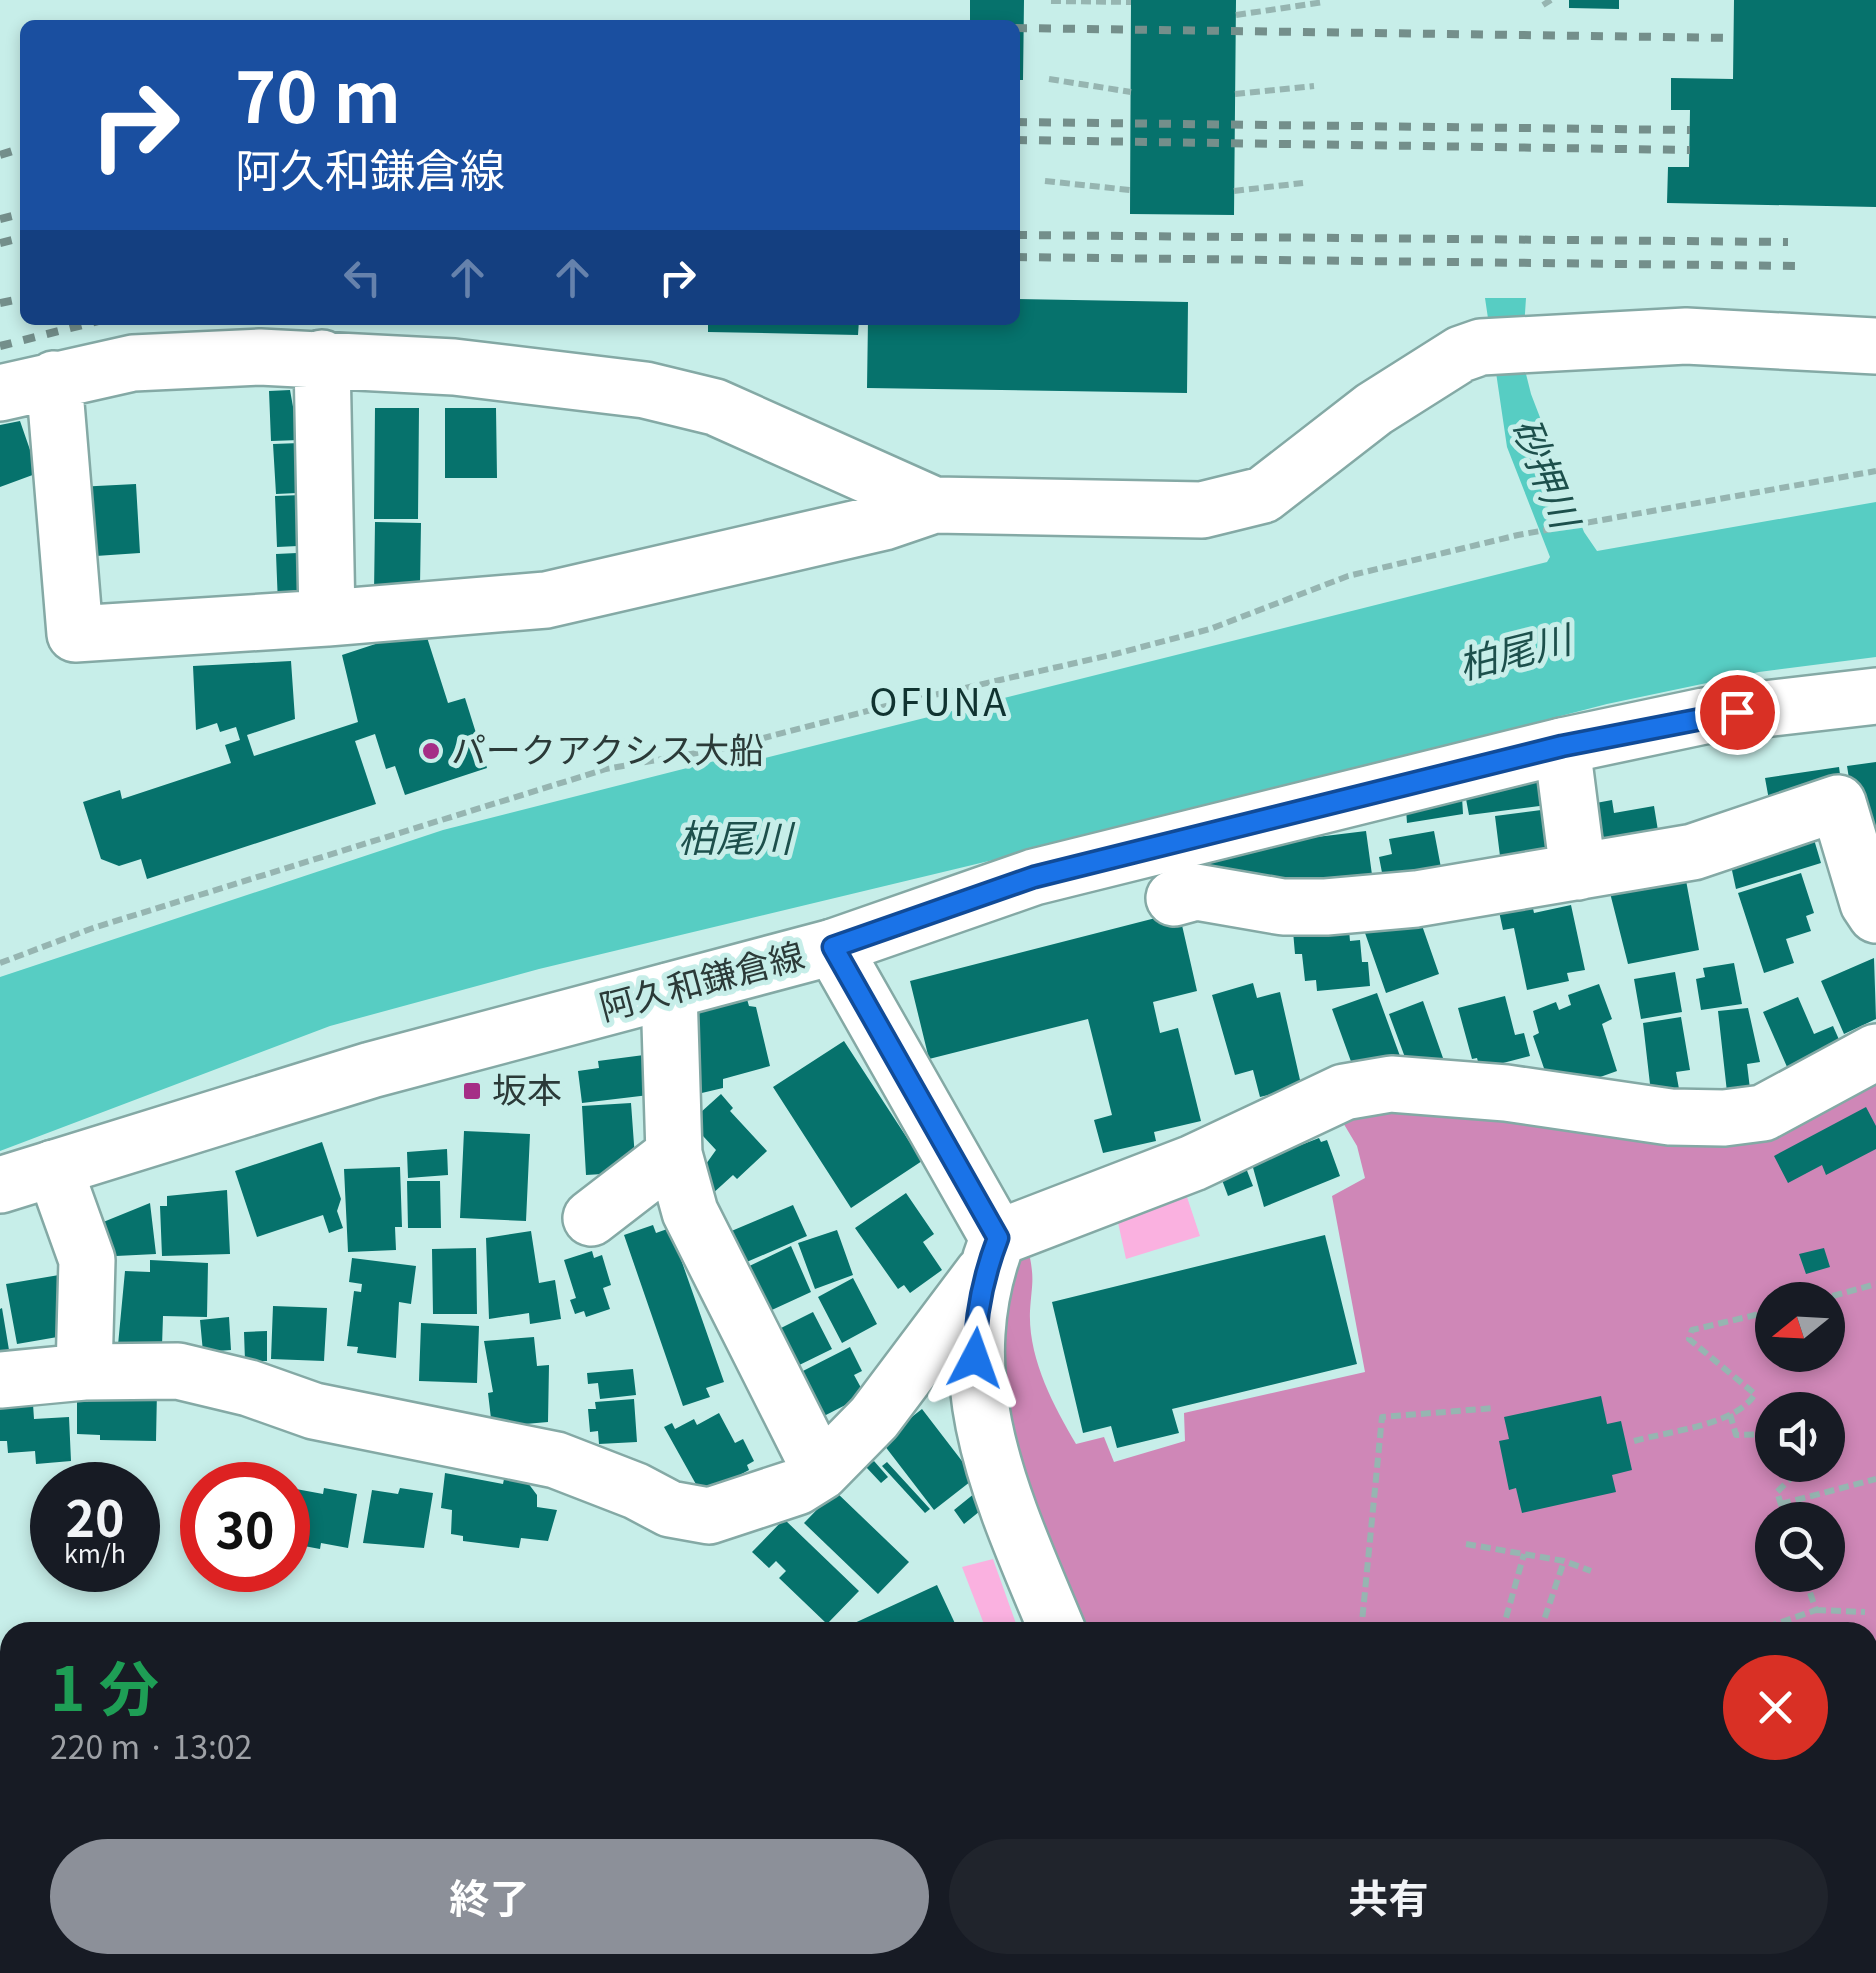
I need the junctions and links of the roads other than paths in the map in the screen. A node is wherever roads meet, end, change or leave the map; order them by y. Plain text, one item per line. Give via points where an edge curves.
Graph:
1 (1876, 346) edge
2 (322, 358) junction
3 (54, 378) junction
4 (0, 393) edge
5 (934, 504) junction
6 (327, 618) junction
7 (1876, 696) edge
8 (1562, 746) junction
9 (1578, 872) junction
10 (1174, 898) dead end
11 (1876, 915) edge
12 (833, 947) junction
13 (668, 991) junction
14 (1876, 1052) edge
15 (674, 1154) junction
16 (54, 1168) junction
17 (0, 1185) edge
18 (592, 1218) dead end
19 (992, 1255) junction
20 (84, 1372) junction
21 (0, 1380) edge
22 (821, 1472) junction
23 (1054, 1622) edge

1 - 5 street via 1686,336 1505,345 1461,354 1374,409 1263,495 1234,505 1202,510
2 - 3 street via 133,363
2 - 5 street via 588,383 715,406
2 - 6 street
3 - 4 street
3 - 6 street via 75,634
5 - 6 street via 884,522 546,600
7 - 8 street, 阿久和鎌倉線 via 1704,716
8 - 9 street
8 - 12 street, 阿久和鎌倉線 via 1034,877
9 - 10 street via 1326,907 1196,892
9 - 11 street via 1694,852 1838,803
12 - 13 street, 阿久和鎌倉線
12 - 19 street
13 - 15 street
13 - 16 street, 阿久和鎌倉線 via 371,1070
14 - 19 street via 1763,1113 1724,1118 1670,1117 1506,1092 1410,1086 1344,1092
15 - 18 street
15 - 22 street via 690,1212
16 - 17 street, 阿久和鎌倉線
16 - 20 street via 87,1260
19 - 22 street via 874,1418
19 - 23 street via 975,1328 975,1388 1004,1502
20 - 21 street
20 - 22 street via 178,1371 314,1411 556,1460 696,1517 751,1504

